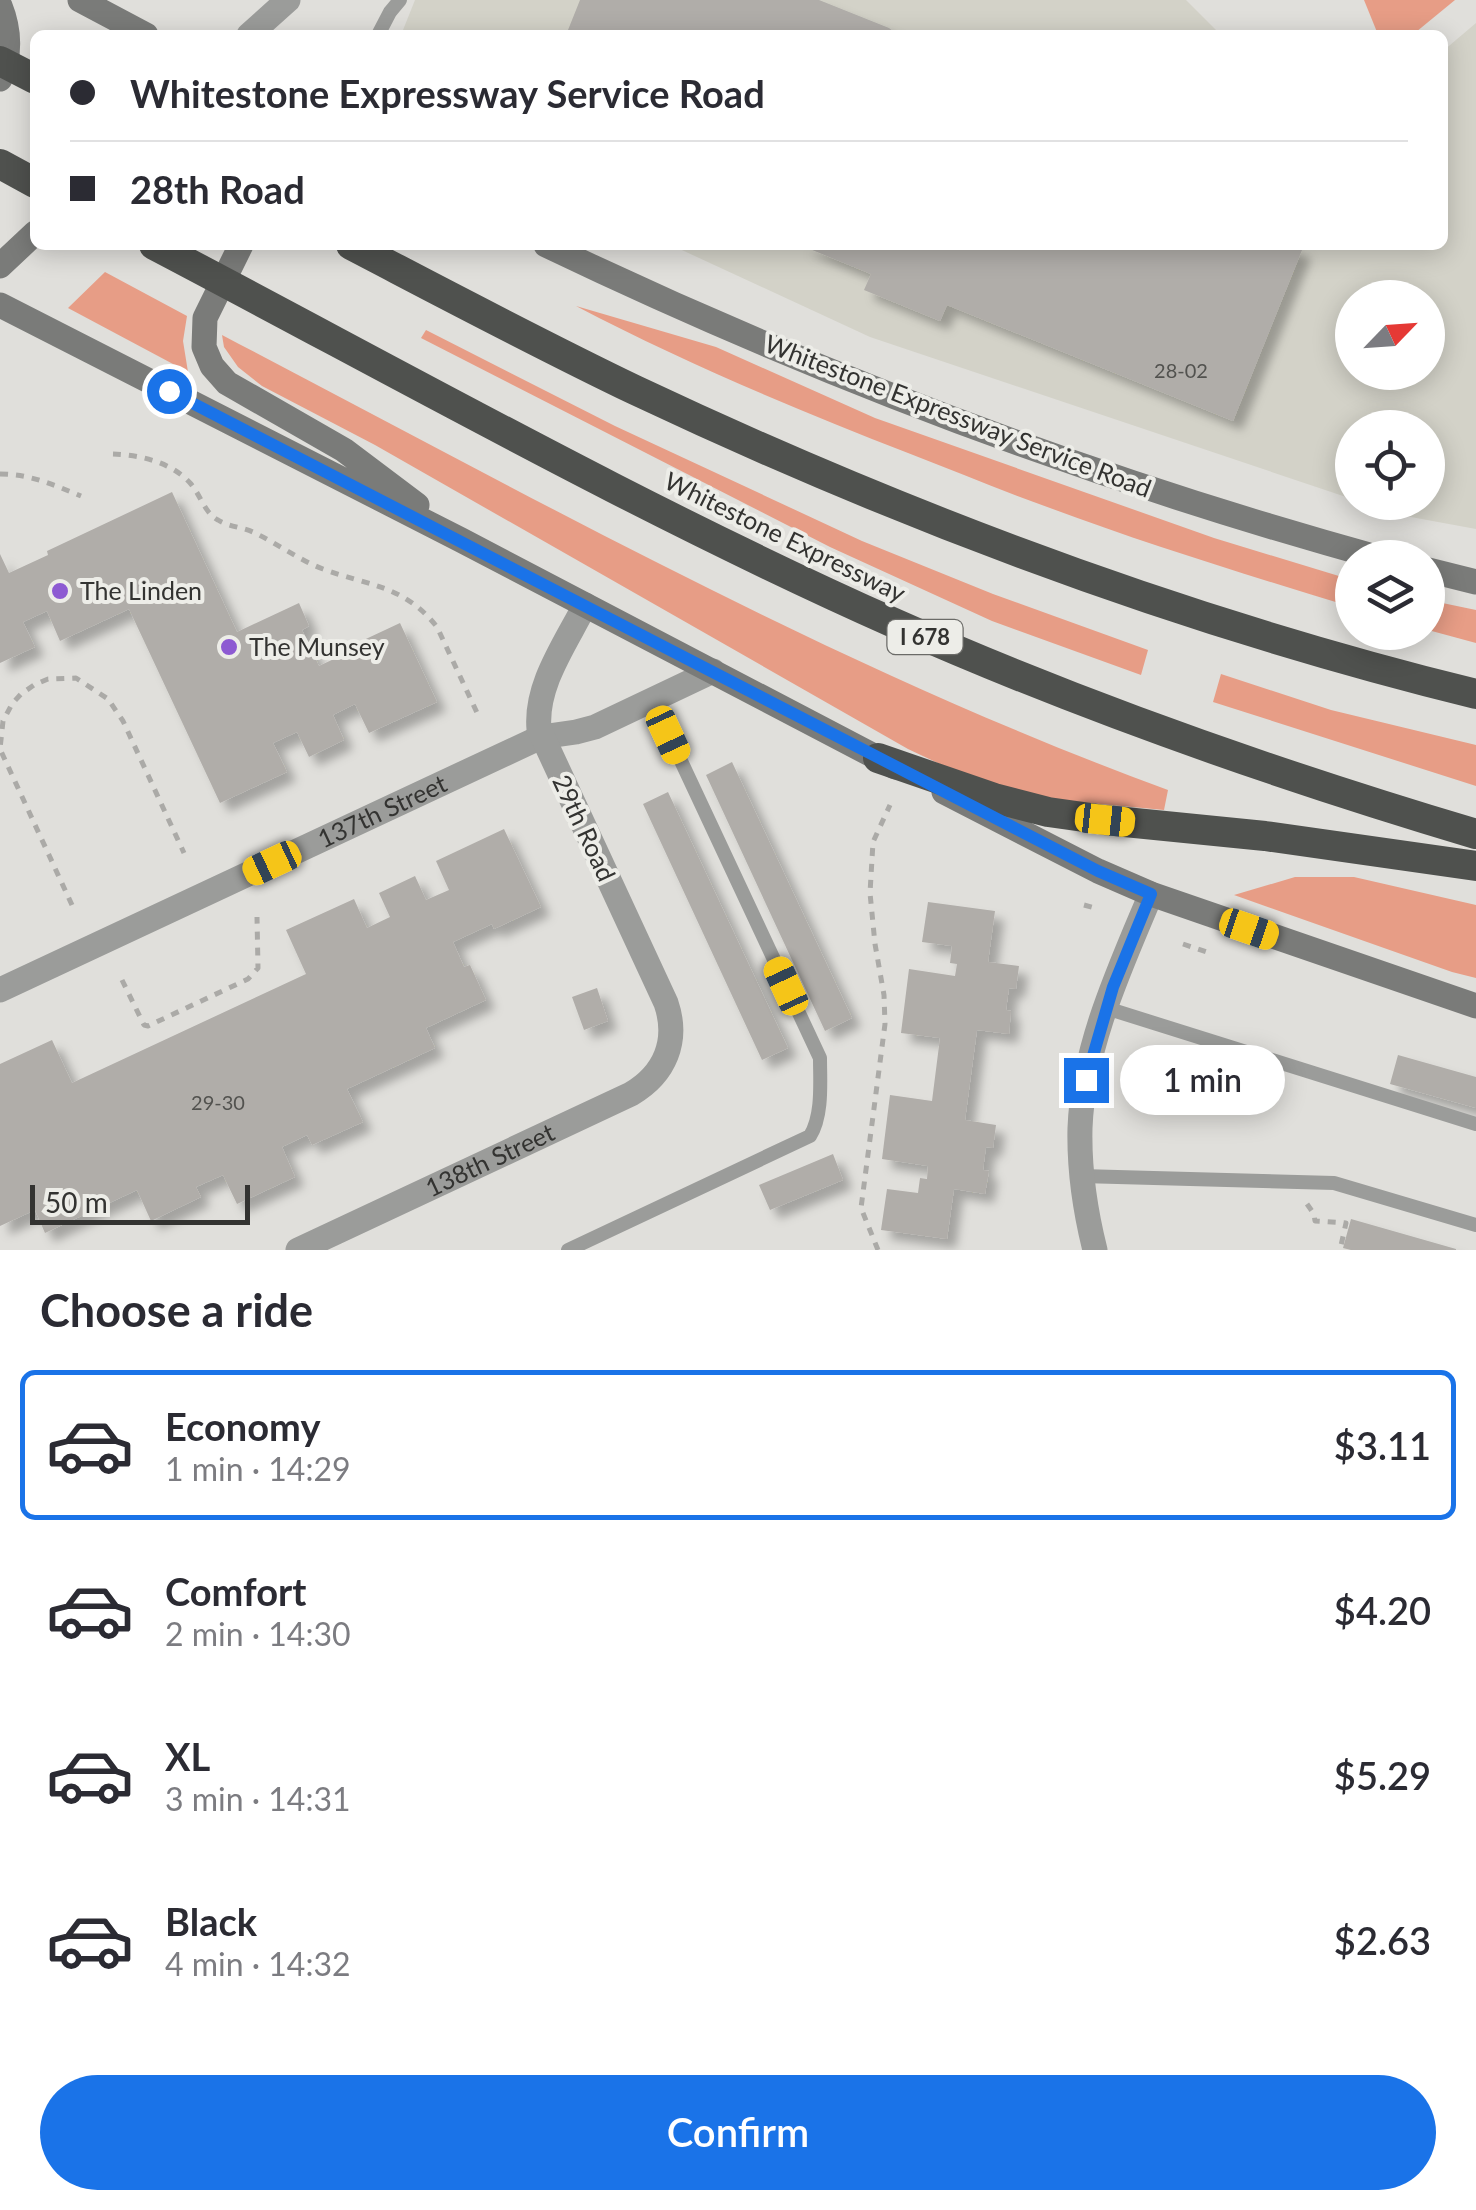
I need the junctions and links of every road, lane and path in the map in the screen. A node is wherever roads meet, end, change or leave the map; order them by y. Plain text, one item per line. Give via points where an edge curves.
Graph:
1 (80, 0) edge
2 (288, 0) edge
3 (400, 0) edge
4 (0, 6) edge
5 (137, 30) edge
6 (255, 30) edge
7 (381, 30) edge
8 (0, 61) edge
9 (30, 76) edge
10 (0, 79) edge
11 (0, 164) edge
12 (30, 179) edge
13 (30, 239) edge
14 (163, 250) edge
15 (238, 250) edge
16 (361, 250) edge
17 (557, 250) edge
18 (0, 266) edge
19 (0, 305) edge
20 (113, 454) dead end
21 (0, 474) edge
22 (81, 496) dead end
23 (461, 540) junction
24 (1335, 545) edge
25 (1445, 574) edge
26 (1476, 582) edge
27 (586, 605) junction
28 (713, 671) junction
29 (1476, 694) edge
30 (652, 700) junction
31 (479, 717) dead end
32 (541, 738) junction
33 (878, 758) junction
34 (890, 805) dead end
35 (1476, 834) edge
36 (184, 853) dead end
37 (1476, 866) edge
38 (1151, 894) junction
39 (72, 905) dead end
40 (1084, 906) dead end
41 (1098, 909) dead end
42 (257, 918) dead end
43 (1183, 944) dead end
44 (1207, 952) dead end
45 (122, 980) dead end
46 (0, 990) edge
47 (1476, 1006) edge
48 (1106, 1008) junction
49 (668, 1052) joint
50 (1476, 1124) edge
51 (1081, 1176) junction
52 (1476, 1225) edge
53 (298, 1250) edge
54 (568, 1250) edge
55 (878, 1250) edge
56 (1095, 1250) edge

1 - 5 main road
2 - 6 street
3 - 7 lane
4 - 10 main road via 8,51
8 - 9 highway
11 - 12 highway
13 - 18 main road
14 - 35 highway, Whitestone Expressway / I 678 via 731,547 926,638 1199,746
15 - 23 main road via 204,328 204,347 218,374 344,450
16 - 29 highway via 634,389 799,464 1081,574 1267,636
17 - 24 main road, Whitestone Expressway Service Road via 946,418
19 - 23 main road
20 - 31 path via 170,468 217,520 319,568 394,590 437,628
21 - 22 path via 20,474
23 - 27 main road
25 - 26 main road
27 - 28 main road
27 - 32 street, 29th Road via 544,690
28 - 30 street, 137th Street
28 - 33 main road
30 - 32 street, 137th Street via 586,730
30 - 54 lane via 820,1058 816,1126 810,1136
32 - 46 street, 137th Street
32 - 49 street, 29th Road via 666,1003
33 - 37 highway via 1048,812
33 - 38 main road
34 - 55 path via 872,854 872,919 886,1024 861,1203
36 - 39 path via 108,698 76,678 34,685 12,704 0,749
38 - 47 main road
38 - 48 street
40 - 41 path
42 - 45 path via 255,974 180,1012 144,1025
43 - 44 path
48 - 50 lane
48 - 51 street via 1083,1102
49 - 53 street, 138th Street via 650,1080 631,1094
51 - 52 lane via 1334,1183
51 - 56 street

